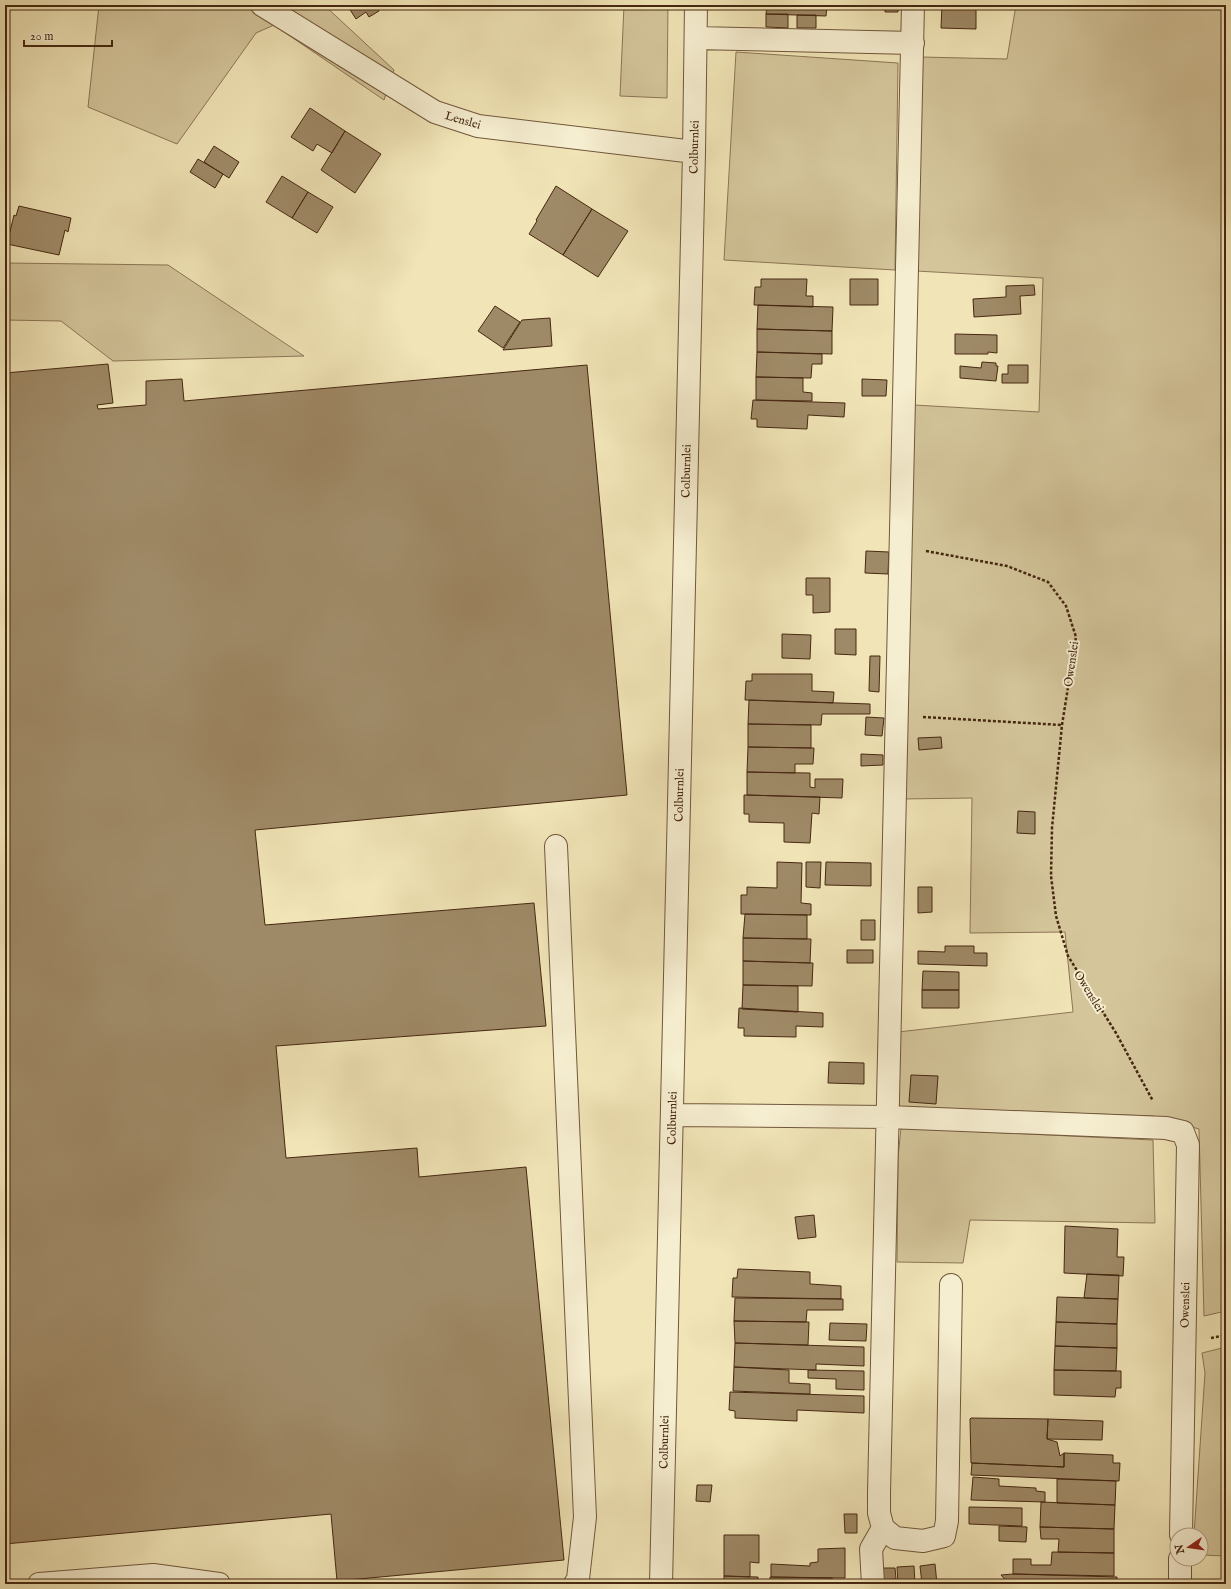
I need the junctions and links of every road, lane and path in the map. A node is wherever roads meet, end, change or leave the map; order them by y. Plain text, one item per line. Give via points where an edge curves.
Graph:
1 (262, 5) edge
2 (696, 5) edge
3 (913, 5) edge
4 (696, 38) junction
5 (913, 44) junction
6 (694, 152) junction
7 (900, 546) junction
8 (897, 715) junction
9 (1062, 725) junction
10 (556, 846) dead end
11 (672, 1115) junction
12 (888, 1117) junction
13 (1166, 1128) junction
14 (951, 1285) dead end
15 (1181, 1527) edge
16 (883, 1528) junction
17 (1180, 1567) edge
18 (39, 1584) edge
19 (219, 1584) edge
20 (575, 1584) edge
21 (661, 1584) edge
22 (873, 1584) edge
23 (1180, 1584) edge

1 - 6 street, Lenslei via 435,112 478,126
2 - 4 street, Colburnlei
3 - 5 street
4 - 5 street
4 - 6 street, Colburnlei
5 - 7 street
6 - 11 street, Colburnlei
7 - 8 street
7 - 9 path, Owenslei via 1007,566 1048,582 1066,606 1076,637
8 - 9 path
8 - 12 street
9 - 13 path, Owenslei via 1052,828 1051,876 1056,916 1068,956 1116,1033 1151,1095
10 - 20 street via 585,1518 578,1579
11 - 12 street
11 - 21 street, Colburnlei
12 - 13 street
12 - 16 street via 879,1493 879,1513
13 - 15 street, Owenslei via 1182,1132 1188,1145
14 - 16 street via 947,1521 944,1536 922,1541 895,1538
16 - 22 street via 871,1549
17 - 23 street
18 - 19 street via 153,1575

